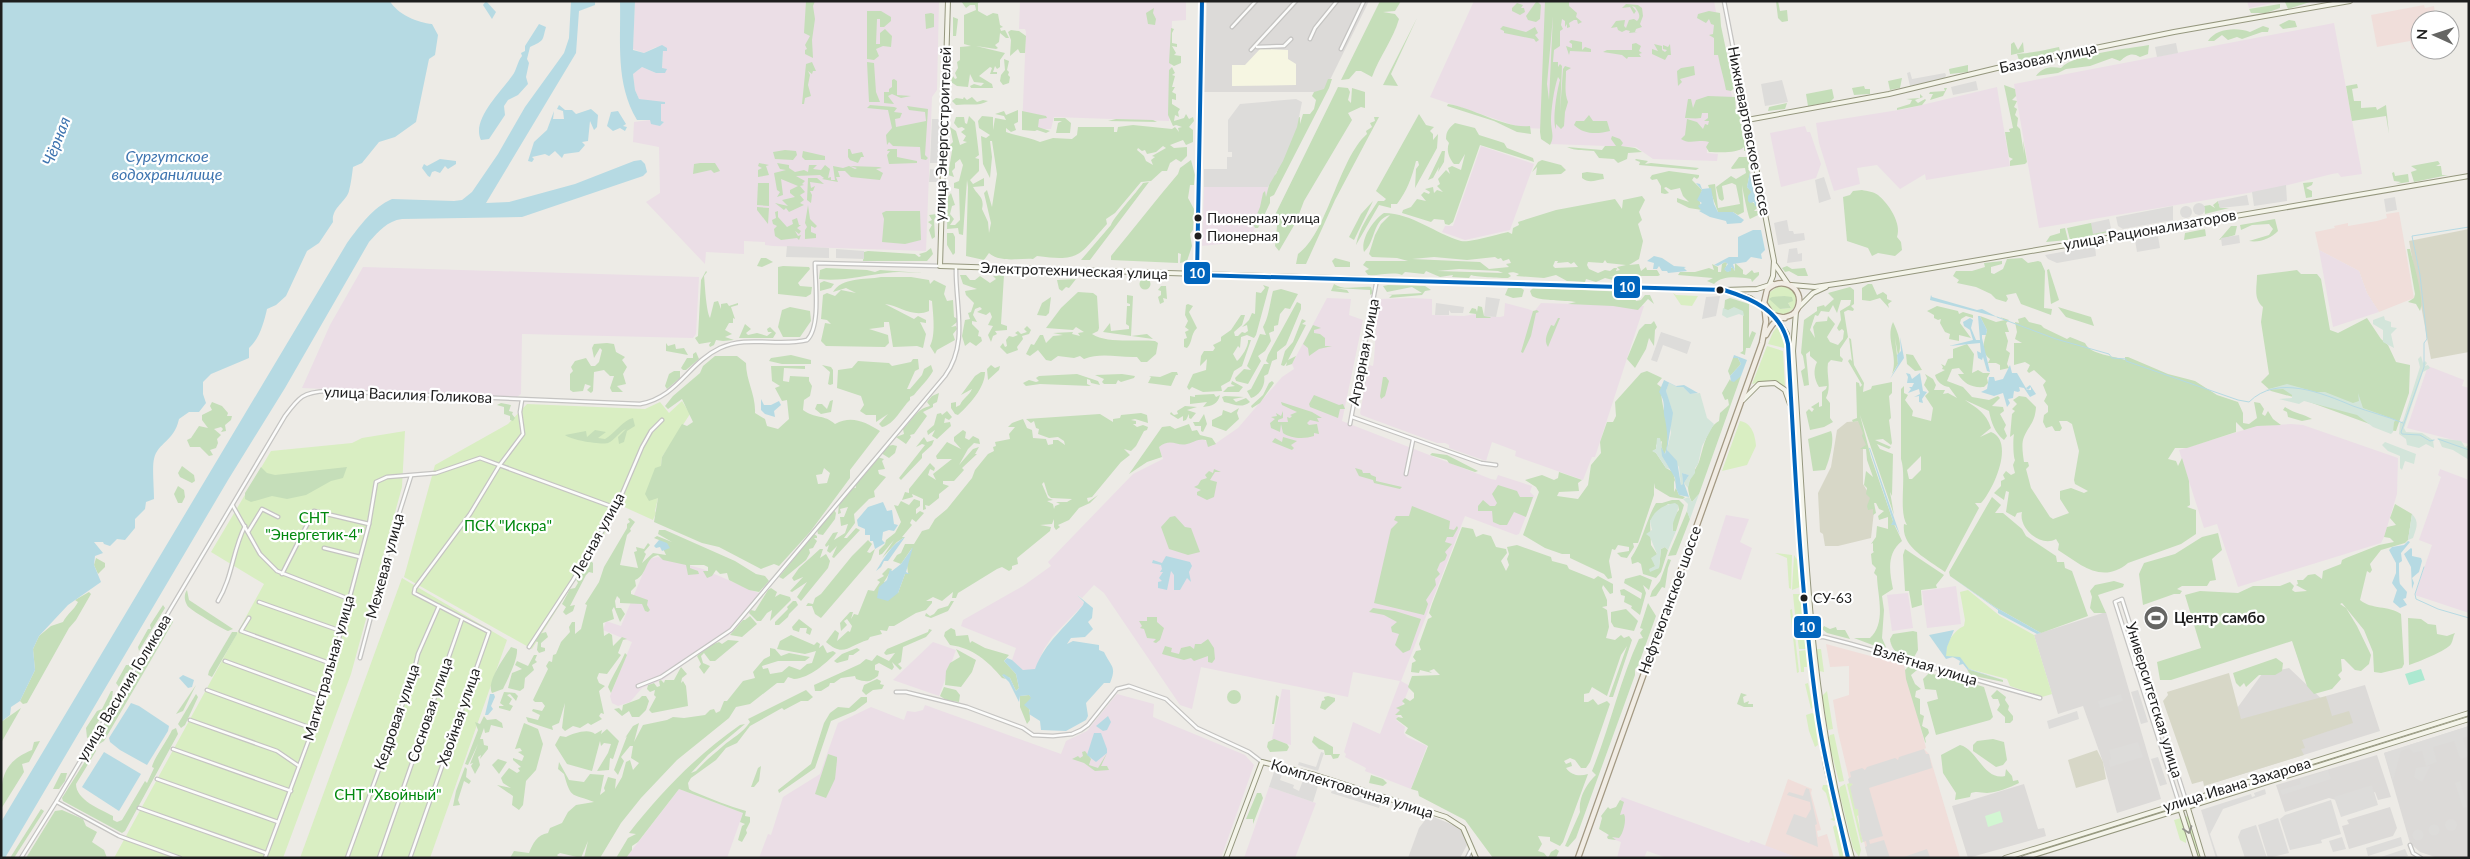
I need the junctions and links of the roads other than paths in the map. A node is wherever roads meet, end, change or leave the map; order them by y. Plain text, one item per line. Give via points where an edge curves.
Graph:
1 (948, 1) edge
2 (1202, 1) edge
3 (1256, 1) edge
4 (1296, 1) edge
5 (1337, 1) edge
6 (1364, 1) edge
7 (1724, 1) edge
8 (2350, 1) edge
9 (1232, 27) dead end
10 (1291, 39) dead end
11 (1310, 39) dead end
12 (1256, 47) junction
13 (1341, 49) dead end
14 (1252, 50) dead end
15 (1747, 120) junction
16 (2469, 176) edge
17 (1774, 261) junction
18 (815, 263) joint
19 (940, 266) junction
20 (956, 267) junction
21 (1197, 275) junction
22 (1377, 279) junction
23 (1772, 284) junction
24 (1790, 285) junction
25 (1830, 285) junction
26 (1724, 290) junction
27 (1797, 309) junction
28 (1767, 311) junction
29 (1777, 318) junction
30 (1762, 342) junction
31 (522, 400) junction
32 (1741, 402) junction
33 (1791, 408) junction
34 (1352, 417) junction
35 (662, 420) dead end
36 (1350, 424) dead end
37 (1414, 440) junction
38 (1496, 465) dead end
39 (499, 466) junction
40 (412, 474) junction
41 (1406, 474) dead end
42 (233, 506) junction
43 (616, 508) junction
44 (278, 517) dead end
45 (369, 524) junction
46 (245, 526) junction
47 (248, 532) junction
48 (324, 548) dead end
49 (360, 557) junction
50 (282, 574) junction
51 (349, 599) junction
52 (218, 601) dead end
53 (259, 602) dead end
54 (439, 606) junction
55 (249, 618) dead end
56 (462, 619) junction
57 (341, 631) junction
58 (1810, 637) junction
59 (529, 647) dead end
60 (360, 658) dead end
61 (225, 661) dead end
62 (332, 664) junction
63 (638, 686) dead end
64 (207, 690) dead end
65 (896, 692) dead end
66 (323, 697) junction
67 (2040, 698) dead end
68 (2469, 713) edge
69 (2469, 719) edge
70 (190, 720) dead end
71 (314, 729) junction
72 (173, 749) dead end
73 (1262, 762) junction
74 (299, 766) junction
75 (157, 779) dead end
76 (291, 791) junction
77 (2186, 801) junction
78 (56, 802) junction
79 (2179, 803) junction
80 (2188, 807) junction
81 (139, 808) dead end
82 (2181, 809) junction
83 (278, 822) junction
84 (2410, 845) dead end
85 (1471, 850) junction
86 (266, 853) junction
87 (21, 858) edge
88 (180, 858) edge
89 (265, 858) edge
90 (347, 858) edge
91 (379, 858) edge
92 (410, 858) edge
93 (1226, 858) edge
94 (1466, 858) edge
95 (1476, 858) edge
96 (1578, 858) edge
97 (1848, 858) edge
98 (1852, 858) edge
99 (2005, 858) edge
100 (2024, 858) edge
101 (2196, 858) edge
102 (2203, 858) edge
103 (2421, 858) edge

1 - 19 main road, улица Энергостроителей
2 - 21 main road
3 - 9 street
4 - 12 street
5 - 11 street
6 - 13 street
7 - 15 street, Нижневартовское шоссе
8 - 15 main road, Базовая улица via 2174,32 1889,94
10 - 12 street via 1284,46
12 - 14 street
15 - 17 main road, Нижневартовское шоссе
16 - 25 main road, улица Рационализаторов
17 - 23 main road
17 - 24 main road
18 - 19 street, Электротехническая улица
18 - 31 street, улица Василия Голикова via 815,323 807,340 729,344 714,352 666,395 640,404
19 - 20 main road, Электротехническая улица
20 - 21 main road, Электротехническая улица
20 - 63 street via 959,339 954,362 945,376 731,630 661,677
21 - 22 main road, Электротехническая улица
22 - 26 main road, Электротехническая улица
22 - 34 street, Аграрная улица
23 - 24 main road
23 - 26 main road via 1757,289
23 - 28 main road via 1764,303
24 - 25 main road
24 - 27 main road via 1798,293
25 - 27 main road via 1813,293
26 - 28 main road via 1750,298
27 - 29 main road via 1785,318
27 - 58 main road via 1794,351
28 - 29 main road
28 - 30 main road
29 - 30 main road
29 - 33 main road via 1787,334
30 - 32 main road, Нефтеюганское шоссе
31 - 39 street via 523,434
31 - 42 street, улица Василия Голикова via 327,392 305,394 285,416
32 - 33 main road via 1759,384 1774,383 1784,390
32 - 96 main road, Нефтеюганское шоссе
33 - 58 main road
34 - 36 street, Аграрная улица
34 - 37 street
35 - 43 street, Лесная улица via 642,447
37 - 38 street
37 - 41 street
39 - 40 street via 480,458 436,473
39 - 43 street
39 - 54 street via 470,514 418,582 414,593
40 - 45 street, Магистральная улица via 376,482
40 - 60 street, Межевая улица
42 - 46 street
42 - 78 street, улица Василия Голикова
43 - 59 street, Лесная улица
44 - 47 street via 262,509
45 - 49 street, Магистральная улица
45 - 50 street via 314,511
46 - 47 street
46 - 52 street via 236,544 231,574
47 - 50 street via 260,554
48 - 49 street
49 - 51 street, Магистральная улица
50 - 51 street
51 - 57 street, Магистральная улица
53 - 57 street
54 - 56 street
54 - 90 street, Кедровая улица via 418,654
55 - 62 street via 241,631
56 - 91 street, Сосновая улица
56 - 92 street, Хвойная улица via 489,632
57 - 62 street, Магистральная улица
58 - 67 street, Взлётная улица via 1851,644
58 - 97 main road via 1823,746
58 - 98 main road via 1827,748
61 - 66 street
62 - 66 street, Магистральная улица
64 - 71 street
65 - 73 street, Комплектовочная улица via 968,707 1033,735 1053,736 1081,730 1117,689 1129,686 1166,699 1197,728 1249,752
66 - 71 street, Магистральная улица
68 - 77 main road, улица Ивана Захарова
69 - 80 main road, улица Ивана Захарова
70 - 74 street via 277,751
71 - 74 street, Магистральная улица
72 - 76 street
73 - 85 main road, Комплектовочная улица via 1315,775 1446,817 1463,828
73 - 93 main road
74 - 76 street, Магистральная улица
75 - 83 street
76 - 83 street, Магистральная улица
77 - 79 main road, улица Ивана Захарова
77 - 79 street, Университетская улица via 2122,599 2115,602
77 - 80 main road, Университетская улица
78 - 87 street, улица Василия Голикова
78 - 88 street via 119,836
79 - 82 main road, Университетская улица
79 - 99 main road, улица Ивана Захарова
80 - 82 main road, улица Ивана Захарова
80 - 102 main road, Университетская улица
81 - 86 street
82 - 100 main road, улица Ивана Захарова
82 -> 101 main road, Университетская улица
83 - 86 street, Магистральная улица
84 - 103 street via 2413,853
85 - 94 street
85 - 95 main road, Комплектовочная улица
86 - 89 street, Магистральная улица

